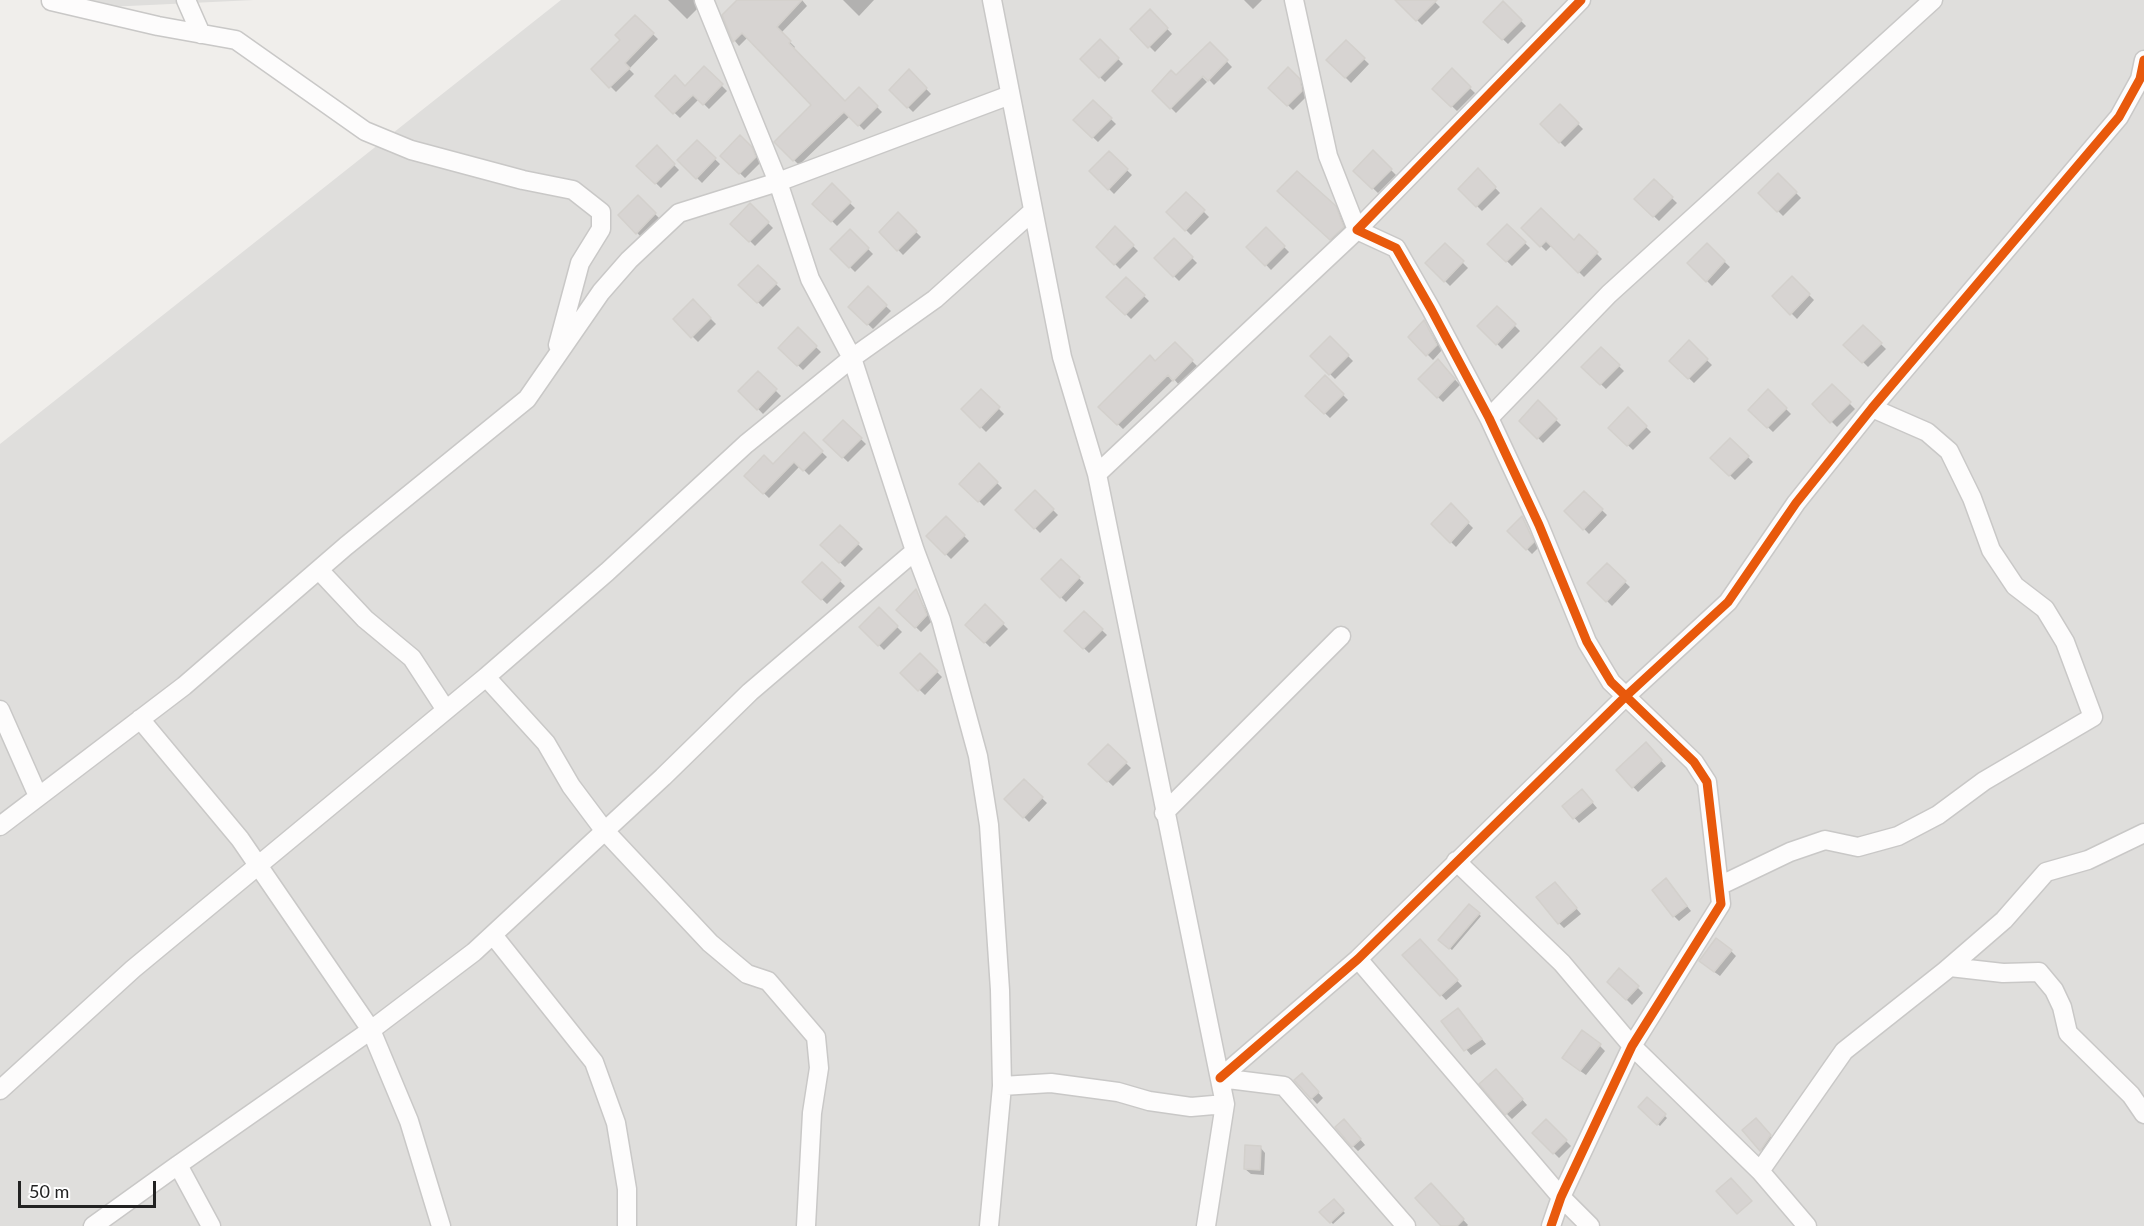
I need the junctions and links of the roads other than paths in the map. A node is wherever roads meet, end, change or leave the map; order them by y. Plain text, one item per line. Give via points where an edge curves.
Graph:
1 (186, 0) edge
2 (704, 0) edge
3 (992, 0) edge
4 (1294, 0) edge
5 (1581, 0) edge
6 (1933, 0) edge
7 (51, 1) edge
8 (201, 34) junction
9 (2144, 60) edge
10 (1010, 95) junction
11 (778, 182) junction
12 (1033, 211) junction
13 (1358, 230) junction
14 (555, 358) junction
15 (852, 358) junction
16 (1872, 408) junction
17 (1490, 418) junction
18 (1097, 474) junction
19 (915, 552) junction
20 (319, 570) junction
21 (1341, 636) dead end
22 (486, 677) junction
23 (1625, 697) junction
24 (0, 710) edge
25 (446, 710) junction
26 (140, 719) junction
27 (38, 796) junction
28 (1164, 813) junction
29 (0, 826) edge
30 (604, 830) junction
31 (2144, 833) edge
32 (1456, 861) junction
33 (257, 867) junction
34 (1719, 886) junction
35 (493, 935) junction
36 (1358, 959) junction
37 (1950, 967) junction
38 (371, 1030) junction
39 (1632, 1046) junction
40 (1220, 1078) junction
41 (1002, 1086) junction
42 (0, 1090) edge
43 (1225, 1104) junction
44 (2144, 1114) edge
45 (178, 1165) junction
46 (1760, 1171) junction
47 (1561, 1197) junction
48 (93, 1226) edge
49 (211, 1226) edge
50 (441, 1226) edge
51 (627, 1226) edge
52 (806, 1226) edge
53 (989, 1226) edge
54 (1206, 1226) edge
55 (1406, 1226) edge
56 (1551, 1226) edge
57 (1590, 1226) edge
58 (1807, 1226) edge

1 - 8 street
2 - 11 street
3 - 10 street
4 - 13 street via 1328,156
5 - 13 street
6 - 17 street via 1609,294
7 - 8 street
8 - 14 street via 236,40 365,131 411,150 573,190 601,212 601,229 580,263
9 - 16 street via 2140,79 2119,117
10 - 11 street
10 - 12 street
11 - 14 street via 679,213 601,292
11 - 15 street via 810,279
12 - 15 street via 935,299
12 - 18 street via 1062,357
13 - 17 street via 1396,248
13 - 18 street
14 - 20 street via 527,399
15 - 19 street
15 - 22 street via 746,444
16 - 23 street via 1796,503 1728,602
16 - 34 street via 1927,432 1949,452 1972,498 1991,550 2015,585 2045,609 2065,642 2093,717 1898,836 1858,847 1825,840
17 - 23 street via 1587,642
18 - 28 street
19 - 30 street via 750,692
19 - 41 street via 960,686 990,825
20 - 25 street via 365,619 412,658
20 - 26 street
21 - 28 street
22 - 25 street
22 - 30 street via 546,743 571,786
23 - 32 street
23 - 34 street via 1694,762 1707,782
24 - 27 street
25 - 33 street
26 - 27 street
26 - 33 street via 240,839
27 - 29 street
28 - 40 street
30 - 35 street
30 - 52 street via 710,943 747,974 768,981 816,1037 819,1068 812,1113
31 - 37 street via 2088,860 2046,872 2004,920
32 - 36 street
32 - 39 street via 1562,963
33 - 38 street
33 - 42 street via 133,969
34 - 39 street via 1721,904
35 - 38 street
35 - 51 street via 594,1062 615,1123 627,1189
36 - 40 street
36 - 47 street
37 - 44 street via 2003,973 2039,972 2054,990 2068,1033 2131,1095
37 - 46 street via 1844,1051
38 - 45 street
38 - 50 street via 409,1121
39 - 46 street
39 - 47 street
40 - 43 street
40 - 55 street via 1284,1086
41 - 43 street via 1051,1083 1191,1107
41 - 53 street
43 - 54 street
45 - 48 street
45 - 49 street
46 - 58 street
47 - 56 street
47 - 57 street

